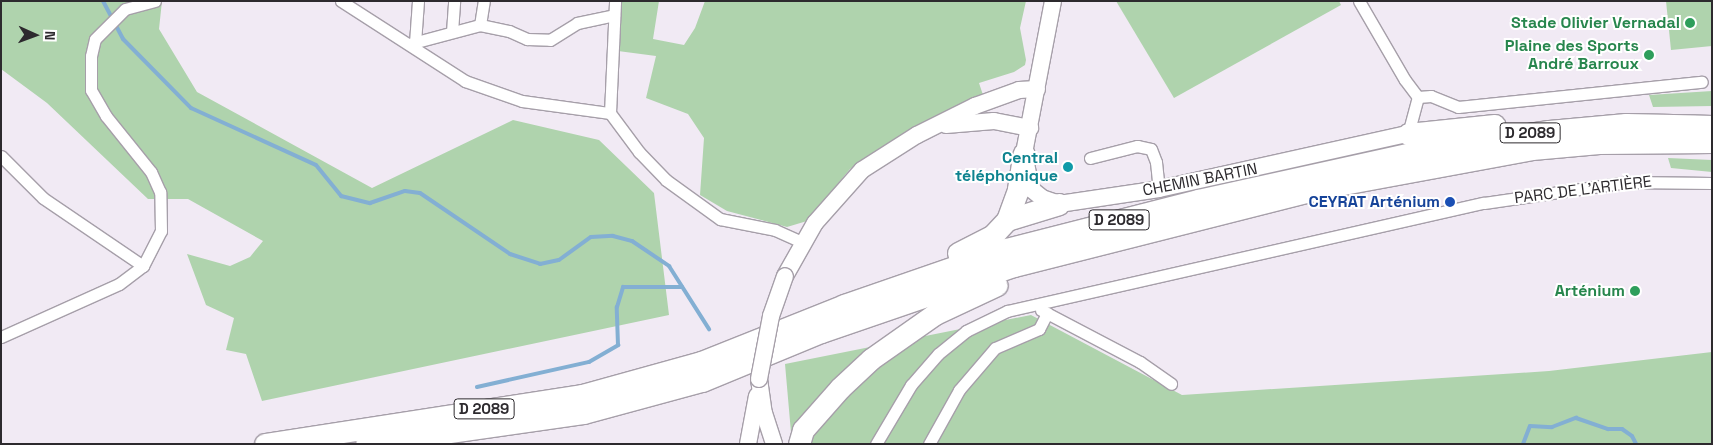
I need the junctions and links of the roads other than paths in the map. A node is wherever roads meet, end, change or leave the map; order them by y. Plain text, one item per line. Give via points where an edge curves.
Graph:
1 (155, 1) edge
2 (341, 1) edge
3 (418, 1) edge
4 (454, 1) edge
5 (484, 1) edge
6 (615, 1) edge
7 (1053, 1) edge
8 (1360, 1) edge
9 (614, 15) junction
10 (480, 25) junction
11 (452, 32) junction
12 (412, 44) junction
13 (1702, 82) dead end
14 (1037, 89) junction
15 (1418, 97) junction
16 (610, 113) junction
17 (1626, 124) junction
18 (1712, 126) edge
19 (1030, 128) junction
20 (1408, 134) junction
21 (916, 135) junction
22 (1684, 140) junction
23 (1712, 142) edge
24 (1024, 153) junction
25 (1712, 153) edge
26 (1, 156) edge
27 (1090, 158) dead end
28 (1712, 183) edge
29 (1159, 189) junction
30 (1059, 204) junction
31 (1007, 220) junction
32 (802, 242) junction
33 (1064, 252) junction
34 (143, 266) junction
35 (844, 305) junction
36 (1033, 305) junction
37 (1047, 313) junction
38 (1, 337) edge
39 (759, 378) junction
40 (1171, 384) dead end
41 (265, 444) edge
42 (366, 444) edge
43 (748, 444) edge
44 (774, 444) edge
45 (798, 444) edge
46 (876, 444) edge
47 (929, 444) edge

1 - 34 street via 125,9 95,39 90,56 92,90 106,116 151,172 160,192 161,231
2 - 12 street
3 - 12 street
4 - 11 street
5 - 10 street
6 - 9 street
7 - 14 street
8 - 15 street
9 - 10 street via 577,23 550,40 527,39 509,31
9 - 16 street
10 - 11 street
11 - 12 street
12 - 16 street via 465,81 522,101
13 - 15 street via 1486,106 1458,107 1431,96
14 - 19 street
14 - 21 street via 1019,90 975,106
15 - 20 street
16 - 32 street via 639,152 666,180 720,219 775,230
17 - 18 highway, D 2089
17 - 20 highway via 1613,114
17 - 35 highway, D 2089 via 1548,131 1435,148 1198,200 1006,249
19 - 21 street via 994,121 954,123
19 - 24 street
20 - 29 street, CHEMIN BARTIN
21 - 32 street via 862,170
22 - 23 highway, D 2089
22 - 25 highway via 1697,152
22 - 33 highway, D 2089 via 1599,142 1440,165 1318,189
24 - 30 street via 1032,189 1042,198
24 - 31 highway via 1018,189
26 - 34 street via 43,198
27 - 29 street via 1137,146 1151,149
28 - 36 street, PARC DE L'ARTIÈRE via 1628,182 1484,203
29 - 30 street, CHEMIN BARTIN
30 - 31 highway
31 - 35 highway via 993,235 975,246 882,280
32 - 39 street, bridge via 785,276 772,316
33 - 42 highway, D 2089 via 921,296 821,332 702,381 583,413
33 - 45 highway via 935,314 902,336 840,388 803,430
34 - 38 street via 97,296
35 - 41 highway, D 2089 via 701,362 582,395
36 - 37 street
36 - 46 street, PARC DE L'ARTIÈRE via 1007,311 966,331 938,354 911,385
37 - 40 street via 1140,362
37 - 47 street via 1039,329 995,348 959,390
39 - 43 street
39 - 44 street via 764,413

